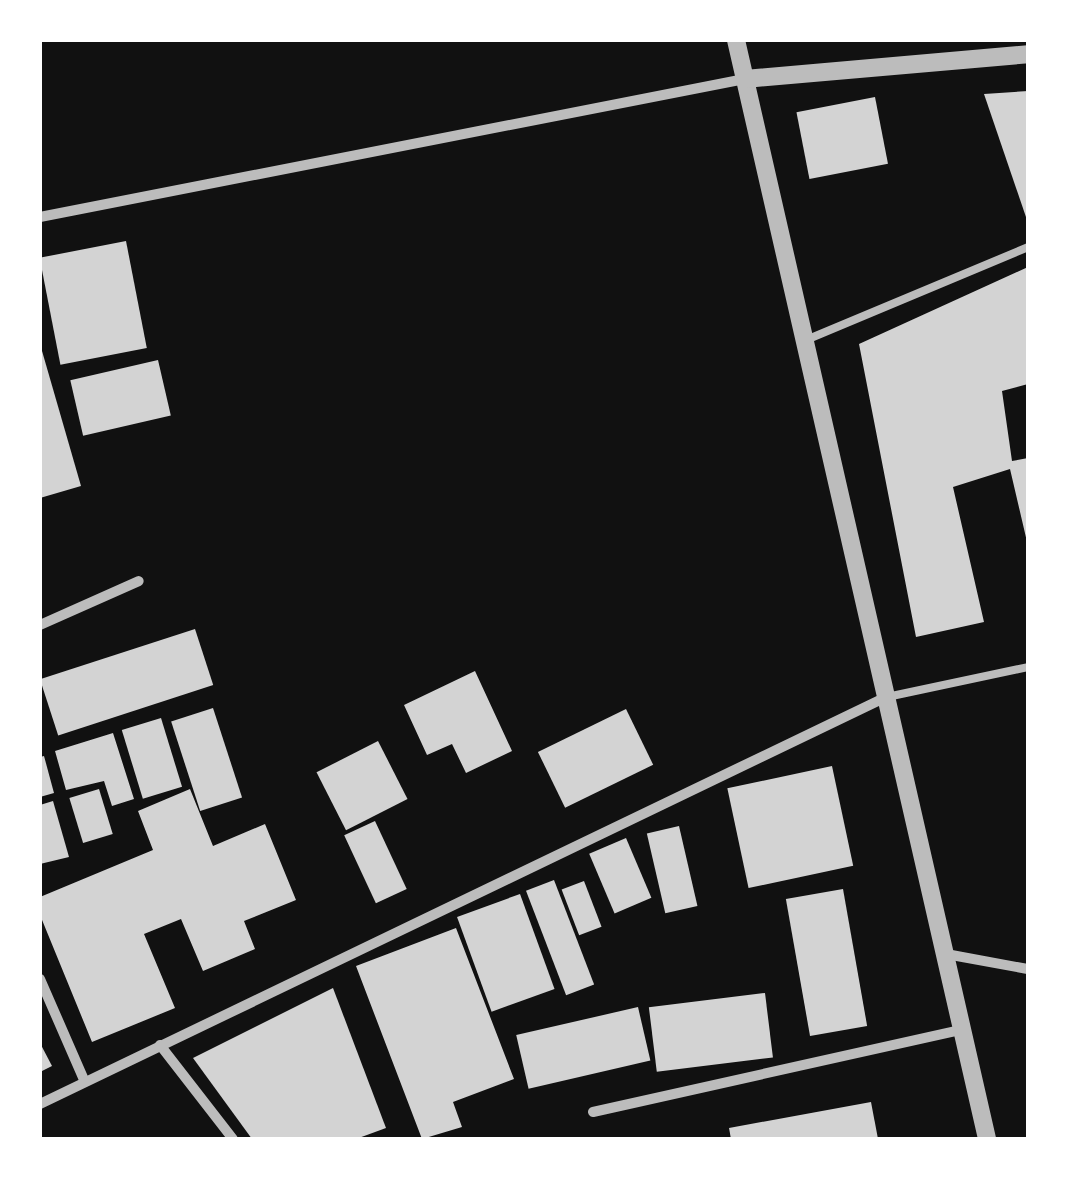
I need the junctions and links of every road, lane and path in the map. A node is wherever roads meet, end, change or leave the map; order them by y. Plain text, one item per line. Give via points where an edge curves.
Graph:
1 (736, 40) edge
2 (1028, 54) edge
3 (745, 79) junction
4 (40, 217) edge
5 (1028, 247) edge
6 (805, 341) junction
7 (139, 582) dead end
8 (40, 625) edge
9 (1028, 667) edge
10 (887, 696) junction
11 (946, 954) junction
12 (1028, 969) edge
13 (40, 978) edge
14 (962, 1030) junction
15 (160, 1046) junction
16 (85, 1082) junction
17 (40, 1104) edge
18 (594, 1112) dead end
19 (233, 1139) edge
20 (987, 1139) edge

1 - 3 street
2 - 3 street
3 - 4 street
3 - 6 street
5 - 6 lane
6 - 10 street
7 - 8 street
9 - 10 lane
10 - 11 street
10 - 15 street
11 - 12 street
11 - 14 street
13 - 16 street
14 - 18 street
14 - 20 street
15 - 16 street
15 - 19 street
16 - 17 street

